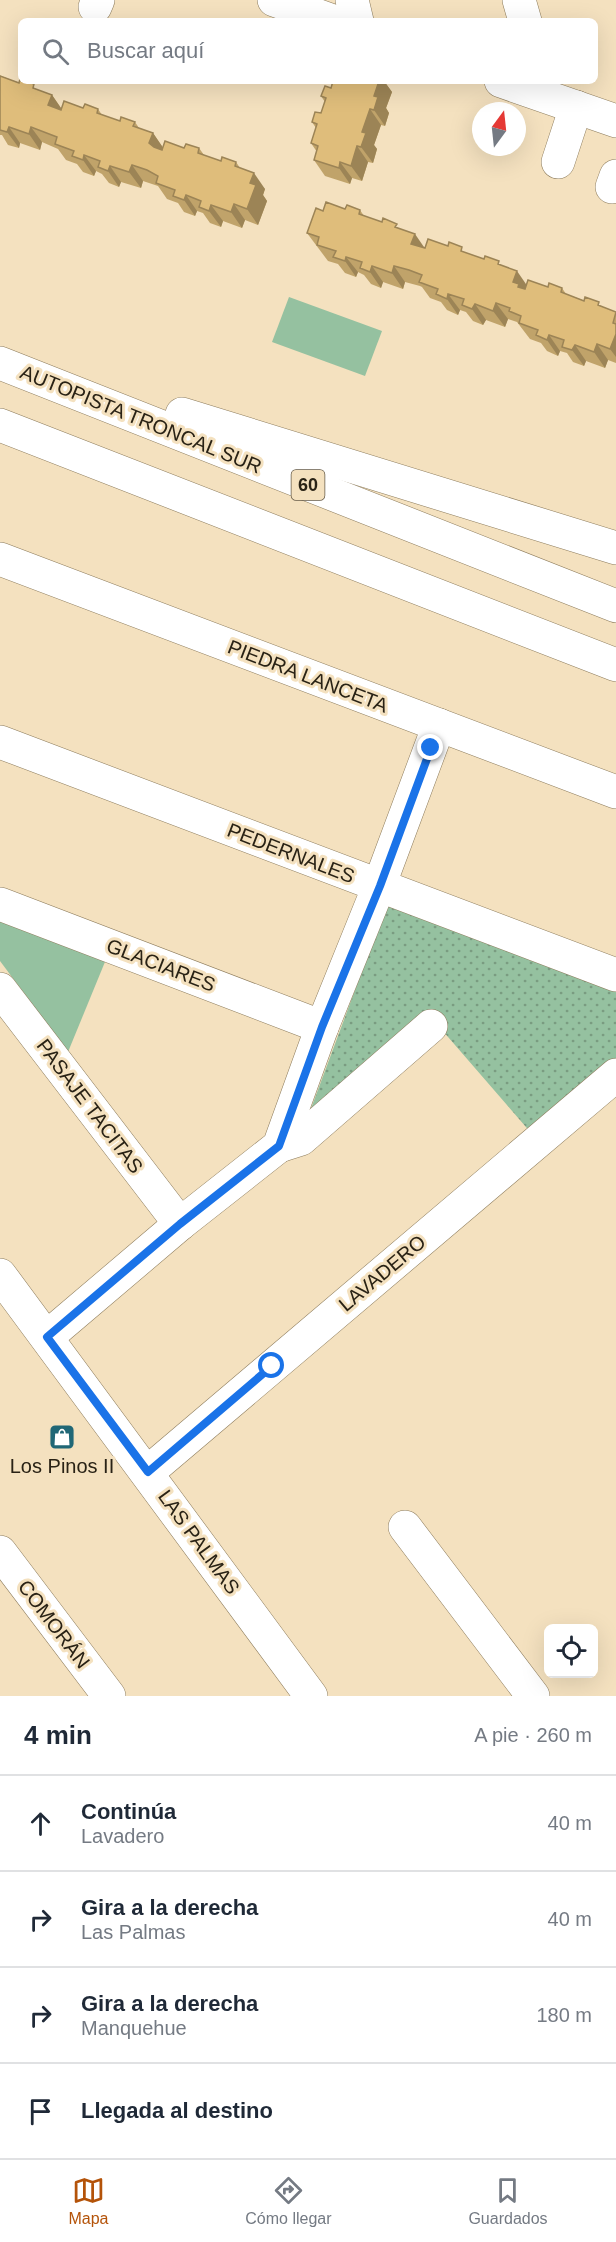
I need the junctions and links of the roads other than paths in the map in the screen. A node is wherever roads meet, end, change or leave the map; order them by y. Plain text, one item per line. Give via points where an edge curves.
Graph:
1 (274, 0) edge
2 (352, 0) edge
3 (519, 0) edge
4 (325, 18) edge
5 (356, 18) edge
6 (524, 18) edge
7 (517, 84) edge
8 (543, 89) edge
9 (576, 107) junction
10 (616, 121) edge
11 (558, 162) dead end
12 (0, 358) edge
13 (0, 363) edge
14 (0, 425) edge
15 (616, 548) edge
16 (0, 559) edge
17 (616, 606) edge
18 (616, 665) edge
19 (440, 725) junction
20 (0, 742) edge
21 (616, 792) edge
22 (380, 886) junction
23 (0, 904) edge
24 (616, 975) edge
25 (0, 989) edge
26 (431, 1026) dead end
27 (322, 1027) junction
28 (616, 1075) edge
29 (279, 1146) junction
30 (180, 1224) junction
31 (0, 1275) edge
32 (47, 1337) junction
33 (148, 1472) junction
34 (405, 1527) dead end
35 (0, 1552) edge
36 (96, 1691) edge
37 (311, 1696) edge
38 (533, 1696) edge

1 - 4 main road
2 - 5 main road
3 - 6 main road
7 - 8 main road
8 - 9 main road
9 - 10 main road
9 - 11 main road
12 - 15 main road
13 - 17 main road, AUTOPISTA TRONCAL SUR / 60
14 - 18 main road
16 - 19 main road, PIEDRA LANCETA
19 - 21 main road, PIEDRA LANCETA
19 - 22 main road
20 - 22 main road, PEDERNALES
22 - 24 main road, PEDERNALES
22 - 27 main road
23 - 27 main road, GLACIARES
25 - 30 main road, PASAJE TACITAS
26 - 29 main road via 300,1139
27 - 29 main road
28 - 33 main road, LAVADERO
29 - 30 main road
30 - 32 main road
31 - 32 main road, LAS PALMAS
32 - 33 main road, LAS PALMAS
33 - 37 main road, LAS PALMAS
34 - 38 main road
35 - 36 main road, COMORÁN

